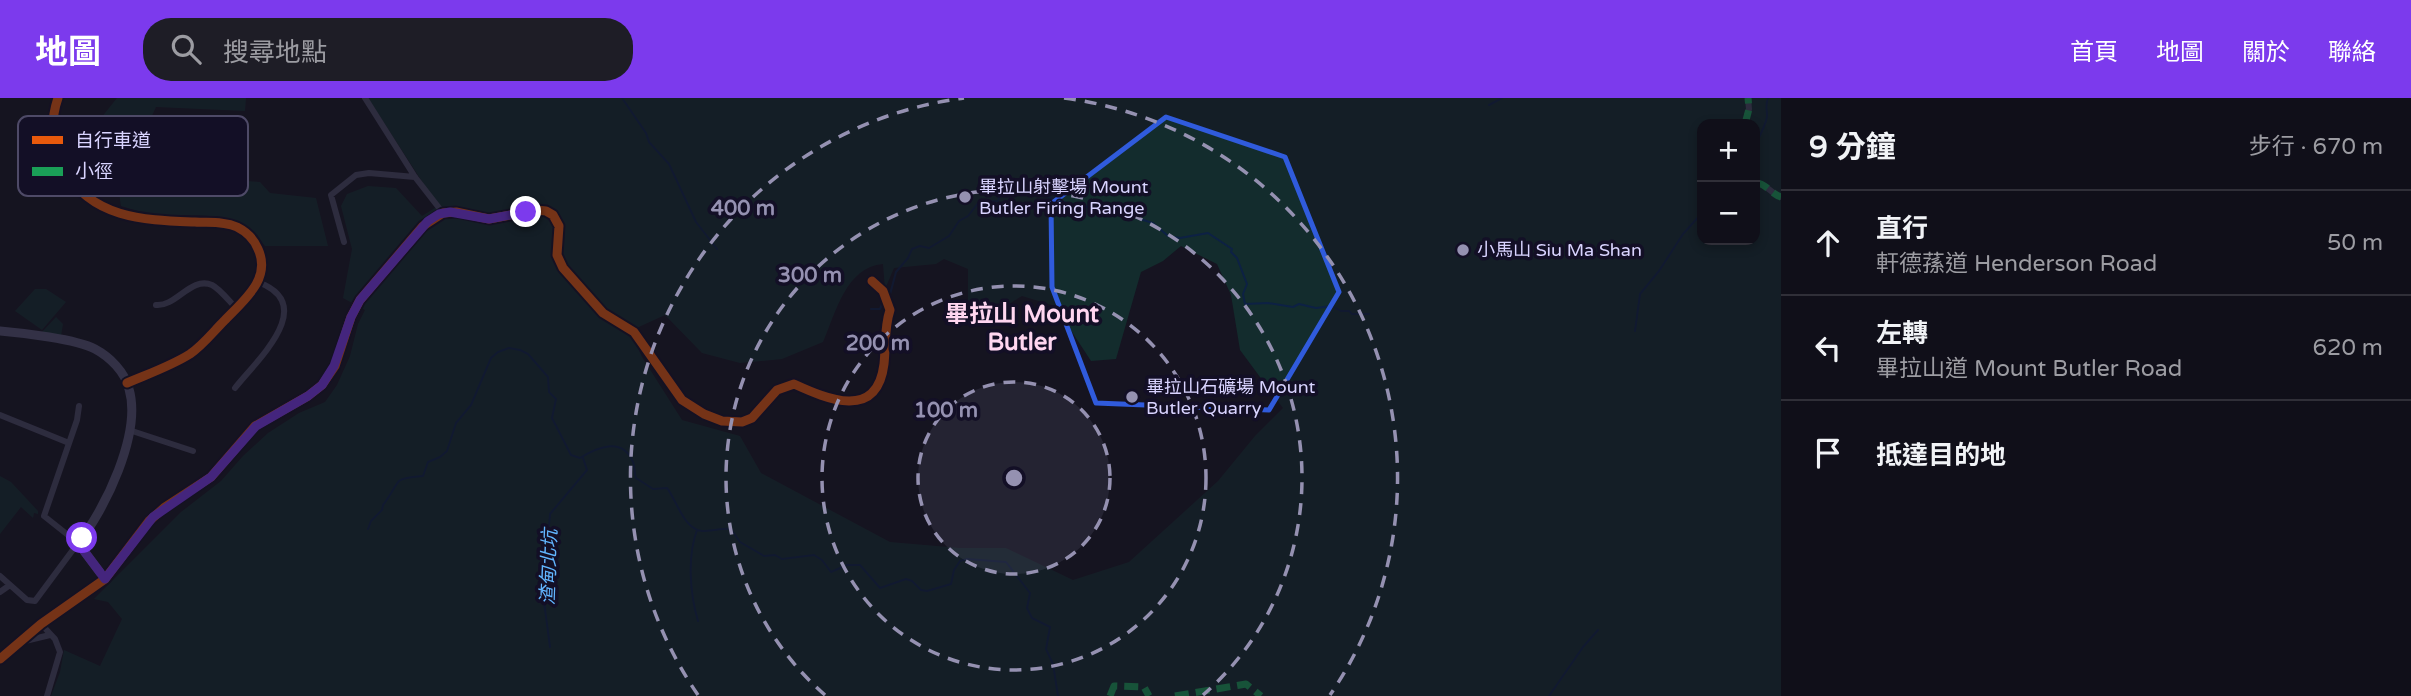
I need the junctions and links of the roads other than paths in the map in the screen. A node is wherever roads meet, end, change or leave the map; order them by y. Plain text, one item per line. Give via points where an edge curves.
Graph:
1 (58, 98) edge
2 (365, 98) edge
3 (1748, 98) edge
4 (54, 116) edge
5 (1746, 119) edge
6 (415, 177) junction
7 (1760, 183) edge
8 (87, 196) edge
9 (1781, 197) edge
10 (443, 212) junction
11 (344, 242) dead end
12 (872, 281) dead end
13 (258, 282) junction
14 (156, 305) dead end
15 (236, 309) junction
16 (0, 331) edge
17 (127, 383) junction
18 (235, 388) dead end
19 (79, 407) dead end
20 (0, 415) edge
21 (129, 430) junction
22 (69, 443) junction
23 (193, 451) dead end
24 (78, 543) junction
25 (0, 576) edge
26 (105, 579) junction
27 (10, 585) junction
28 (0, 592) edge
29 (41, 624) junction
30 (50, 635) junction
31 (18, 644) junction
32 (0, 659) edge
33 (47, 696) edge

1 - 4 street
2 - 6 street
3 - 5 street
6 - 10 street
6 - 11 street via 356,175 331,195
7 - 9 street
8 - 13 street via 107,210 132,218 235,226 253,239 261,255
10 - 12 street via 489,219 531,211 550,213 559,226 558,255 563,268 603,313 634,332 682,400 722,421 752,418 777,390 794,384 830,400 866,397 880,380 890,310 883,291
10 - 26 street via 423,226 360,300 322,385 256,426 211,477 153,517
13 - 15 street
13 - 18 street via 280,297 284,322
14 - 15 street via 171,303 204,284 213,285
15 - 17 street via 189,355
16 - 17 street via 94,349 111,361
17 - 21 street
19 - 22 street
20 - 22 street
21 - 23 street
21 - 24 street via 104,501
22 - 24 street via 44,516
24 - 26 street
24 - 27 street via 35,601
25 - 27 street
26 - 29 street
27 - 28 street
29 - 30 street
29 - 31 street
30 - 31 street
30 - 33 street via 60,655
31 - 32 street

